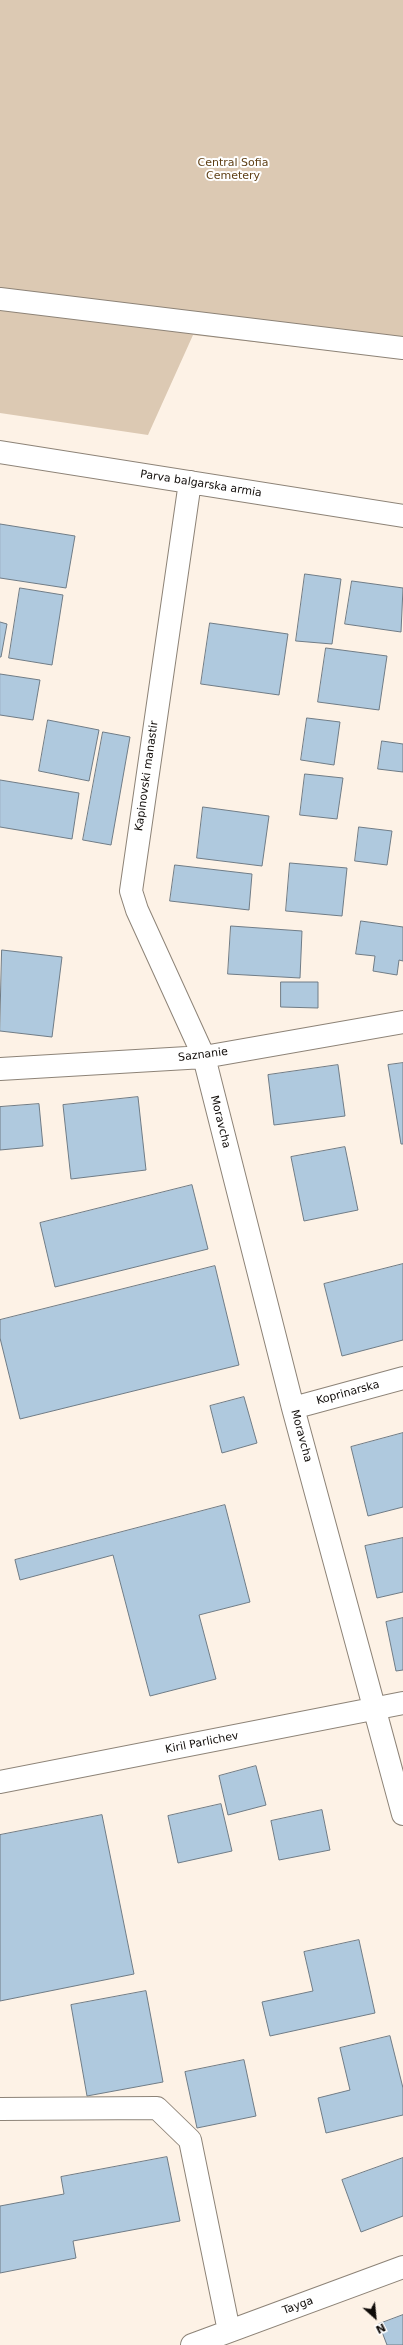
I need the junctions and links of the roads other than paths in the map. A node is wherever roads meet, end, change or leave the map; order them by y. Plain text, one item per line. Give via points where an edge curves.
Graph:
1 (0, 299) edge
2 (403, 348) edge
3 (0, 452) edge
4 (190, 482) junction
5 (403, 516) edge
6 (403, 1022) edge
7 (204, 1057) junction
8 (0, 1069) edge
9 (403, 1378) edge
10 (293, 1408) junction
11 (403, 1703) edge
12 (375, 1709) junction
13 (0, 1782) edge
14 (403, 1814) edge
15 (0, 2108) edge
16 (403, 2267) edge
17 (229, 2331) junction
18 (192, 2345) edge

1 - 2 street
3 - 4 street, Parva balgarska armia
4 - 5 street, Parva balgarska armia
4 - 7 street, Kapinovski manastir via 131,891 137,910
6 - 7 street, Saznanie
7 - 8 street, Saznanie
7 - 10 street, Moravcha
9 - 10 street, Koprinarska
10 - 12 street, Moravcha
11 - 12 street, Kiril Parlichev
12 - 13 street, Kiril Parlichev
12 - 14 street, Moravcha
15 - 17 street via 158,2108 190,2140
16 - 17 street, Tayga
17 - 18 street, Tayga

